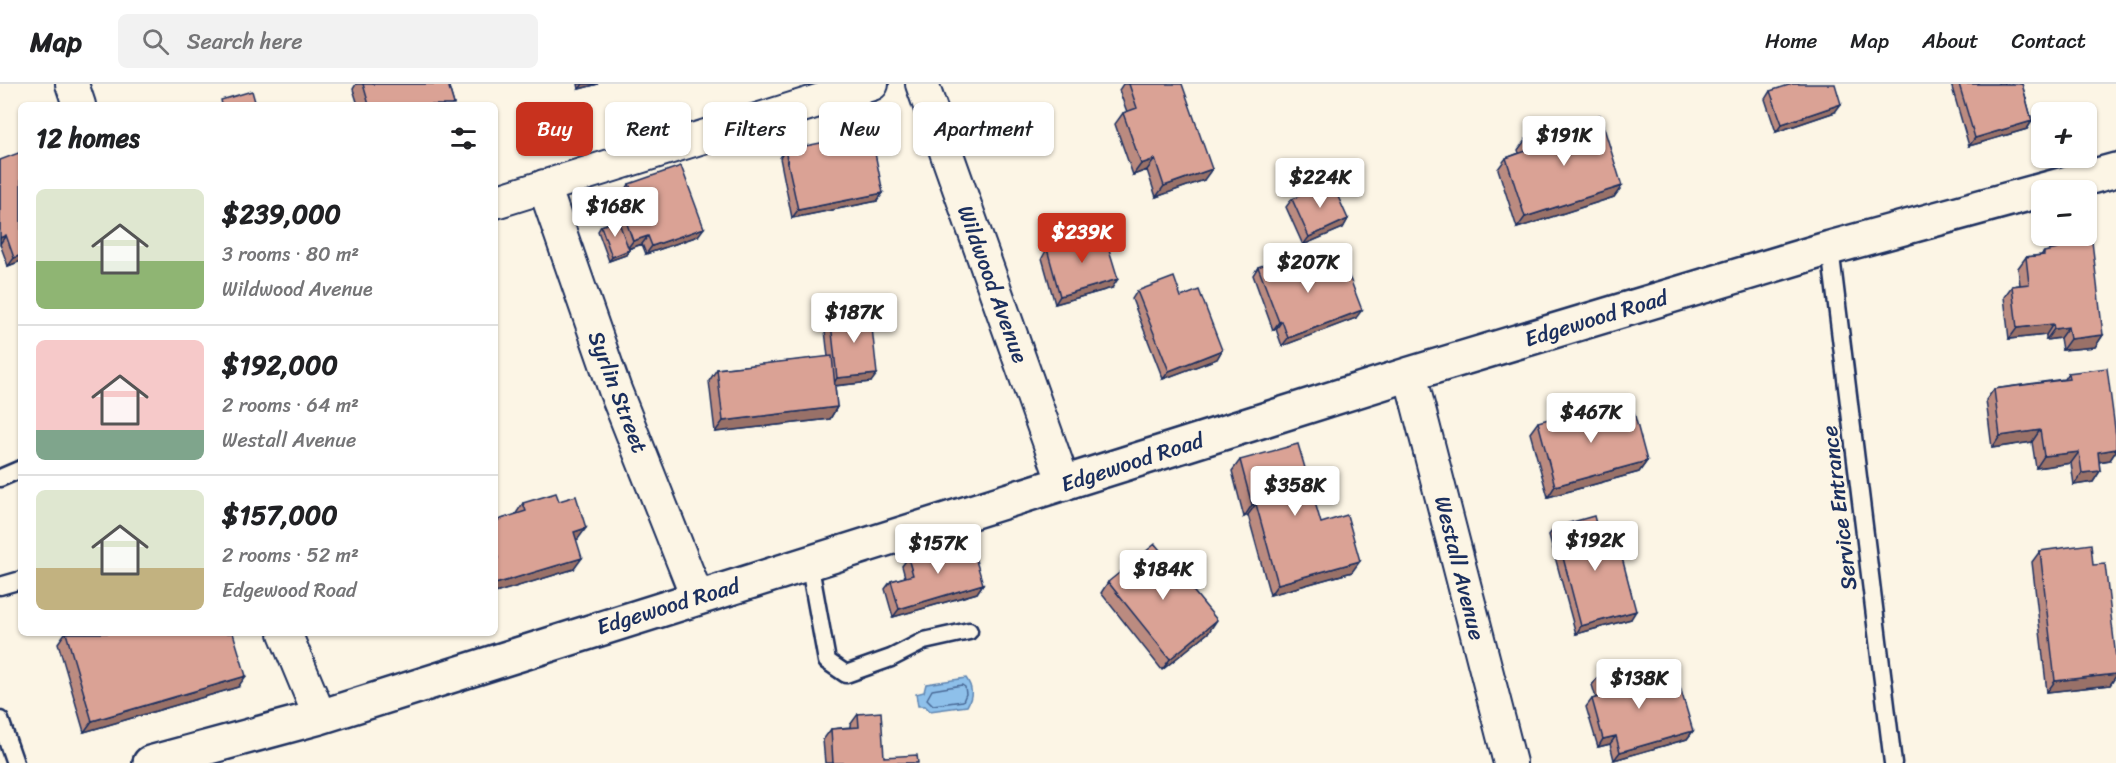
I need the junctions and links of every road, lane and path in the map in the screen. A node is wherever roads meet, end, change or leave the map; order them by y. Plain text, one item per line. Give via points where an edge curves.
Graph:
1 (72, 84) edge
2 (872, 84) edge
3 (922, 84) edge
4 (78, 102) edge
5 (2116, 170) edge
6 (544, 186) junction
7 (498, 201) edge
8 (1830, 248) junction
9 (1410, 374) junction
10 (18, 470) edge
11 (0, 478) edge
12 (1064, 484) junction
13 (809, 562) junction
14 (18, 581) edge
15 (0, 586) edge
16 (697, 597) junction
17 (969, 631) dead end
18 (286, 636) edge
19 (320, 717) junction
20 (1, 727) edge
21 (166, 761) edge
22 (15, 763) edge
23 (1510, 763) edge
24 (1893, 763) edge

1 - 4 street
2 - 6 street
3 - 12 street, Wildwood Avenue
5 - 8 street, Edgewood Road
6 - 7 street
6 - 16 street, Syrlin Street via 615,390
8 - 9 street, Edgewood Road
8 - 24 lane, Service Entrance
9 - 12 street, Edgewood Road
9 - 23 street, Westall Avenue
10 - 11 lane
12 - 13 street, Edgewood Road
13 - 16 street, Edgewood Road
13 - 17 lane via 827,661 846,674 924,641
14 - 15 lane
16 - 19 street, Edgewood Road
18 - 19 street
19 - 21 street, Edgewood Road
20 - 22 lane

